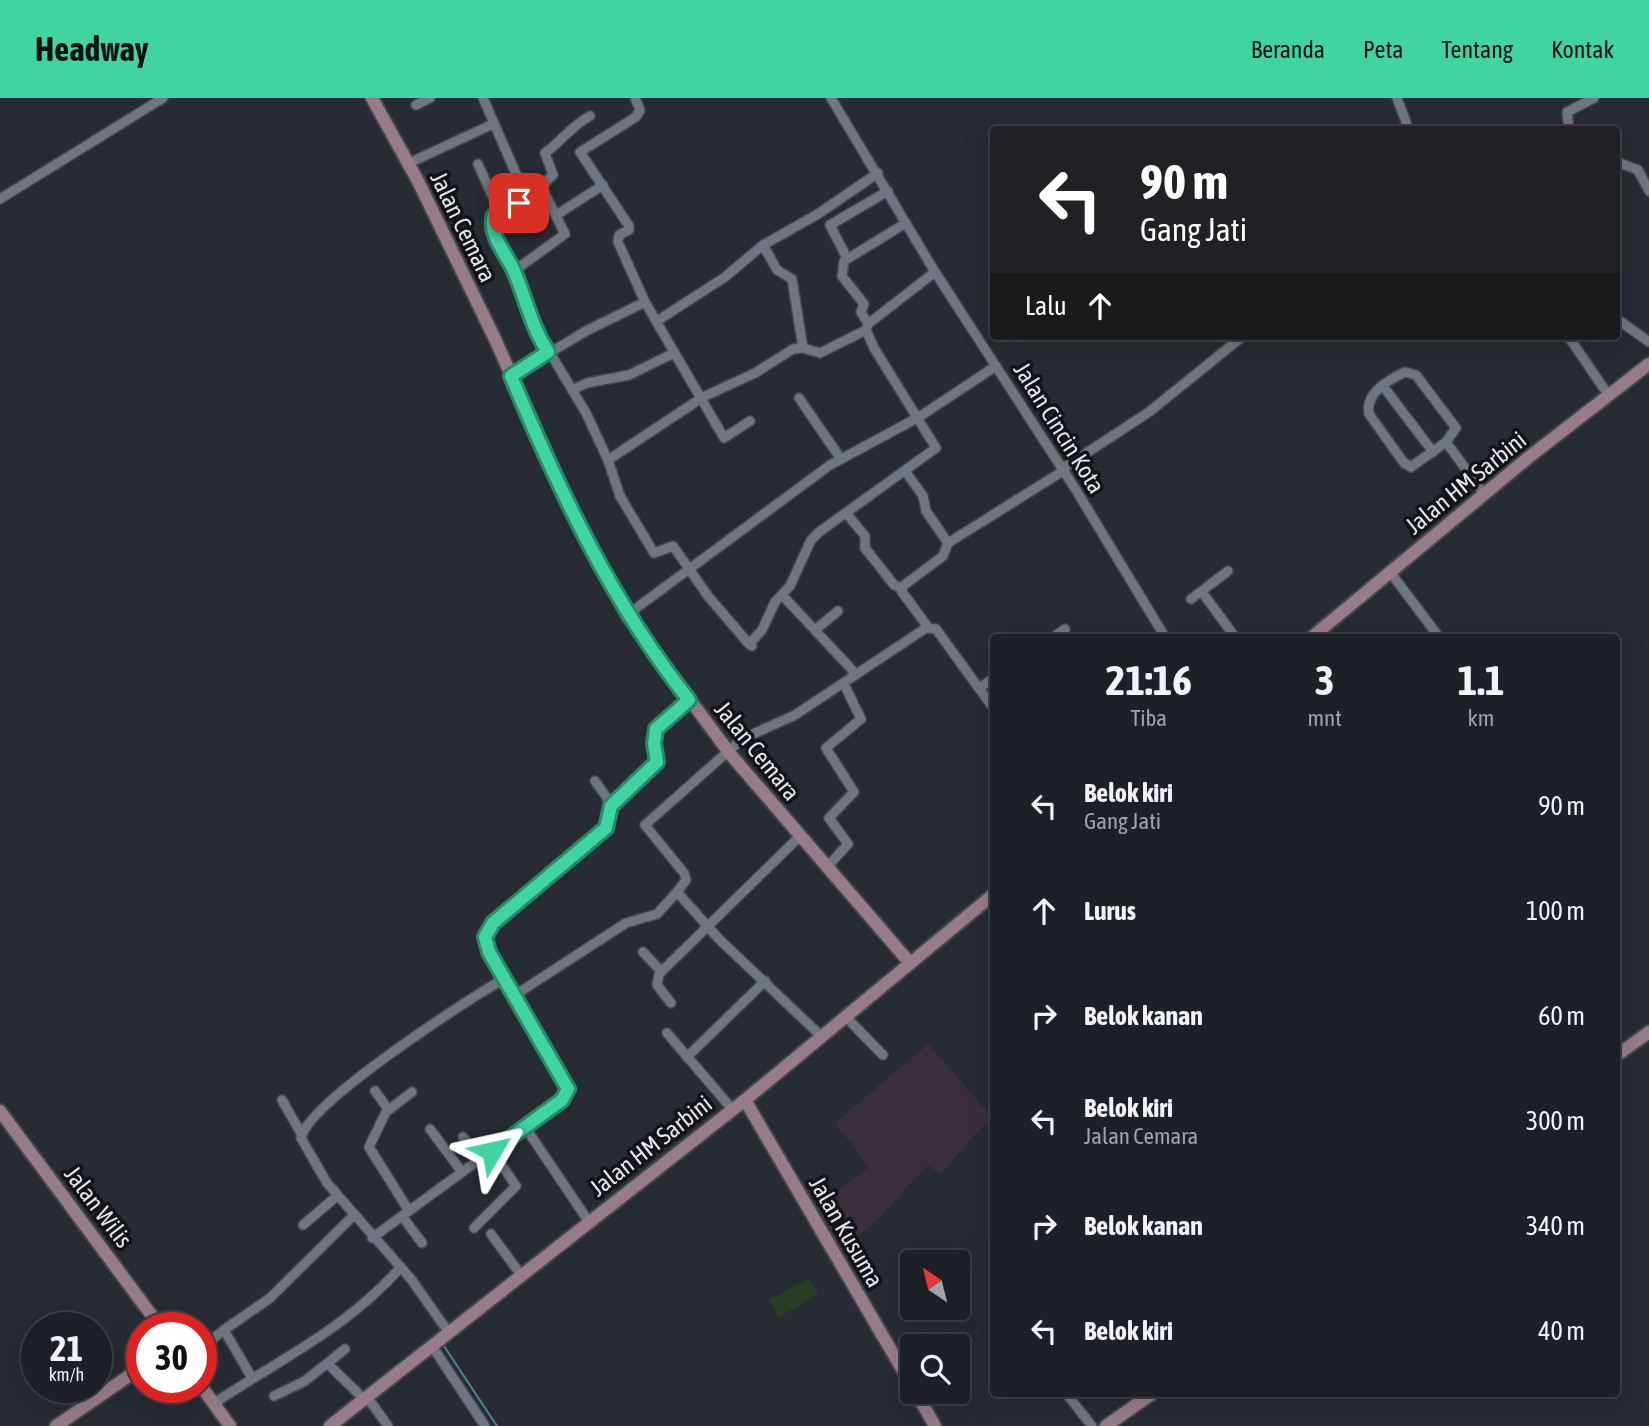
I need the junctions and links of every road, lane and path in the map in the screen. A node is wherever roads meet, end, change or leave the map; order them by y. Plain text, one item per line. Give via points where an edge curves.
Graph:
1 (163, 98) edge
2 (372, 98) edge
3 (430, 98) edge
4 (483, 98) edge
5 (635, 98) edge
6 (831, 98) edge
7 (1397, 98) edge
8 (1594, 98) edge
9 (416, 105) dead end
10 (590, 116) dead end
11 (493, 124) junction
12 (1408, 126) edge
13 (1569, 126) edge
14 (1620, 163) edge
15 (407, 164) junction
16 (478, 164) dead end
17 (878, 173) junction
18 (603, 184) junction
19 (541, 186) junction
20 (888, 191) junction
21 (1649, 191) edge
22 (0, 199) edge
23 (527, 199) junction
24 (499, 211) junction
25 (558, 215) junction
26 (906, 223) junction
27 (763, 244) junction
28 (847, 258) junction
29 (514, 271) junction
30 (935, 272) junction
31 (645, 302) junction
32 (657, 321) junction
33 (1620, 321) edge
34 (867, 327) junction
35 (1238, 340) edge
36 (1571, 340) edge
37 (1649, 342) edge
38 (803, 348) junction
39 (548, 352) junction
40 (674, 353) junction
41 (1649, 364) edge
42 (996, 366) junction
43 (511, 376) junction
44 (1383, 386) junction
45 (572, 390) junction
46 (1609, 396) junction
47 (703, 397) junction
48 (799, 398) dead end
49 (919, 416) junction
50 (750, 421) dead end
51 (1446, 442) junction
52 (1433, 452) junction
53 (841, 459) junction
54 (608, 460) junction
55 (1063, 470) junction
56 (906, 472) junction
57 (1484, 494) junction
58 (846, 513) junction
59 (948, 543) junction
60 (689, 569) junction
61 (1228, 571) dead end
62 (1390, 572) junction
63 (902, 588) junction
64 (1202, 592) junction
65 (782, 595) junction
66 (1191, 599) dead end
67 (838, 611) dead end
68 (627, 615) junction
69 (928, 627) junction
70 (1065, 629) dead end
71 (816, 630) junction
72 (1058, 634) edge
73 (1163, 634) edge
74 (1233, 634) edge
75 (1316, 634) edge
76 (1437, 634) edge
77 (856, 674) junction
78 (990, 681) edge
79 (844, 684) junction
80 (979, 688) junction
81 (689, 700) junction
82 (990, 703) edge
83 (727, 750) junction
84 (595, 781) dead end
85 (612, 805) junction
86 (800, 836) junction
87 (827, 867) junction
88 (677, 892) junction
89 (990, 897) edge
90 (708, 927) junction
91 (643, 952) dead end
92 (910, 963) junction
93 (662, 971) junction
94 (505, 978) junction
95 (765, 981) junction
96 (515, 995) junction
97 (671, 1003) dead end
98 (845, 1017) junction
99 (1649, 1032) edge
100 (667, 1033) dead end
101 (821, 1036) junction
102 (1620, 1053) edge
103 (883, 1055) dead end
104 (687, 1057) junction
105 (374, 1091) dead end
106 (412, 1092) dead end
107 (282, 1100) dead end
108 (745, 1100) junction
109 (732, 1109) junction
110 (388, 1110) junction
111 (0, 1111) edge
112 (525, 1127) junction
113 (430, 1129) dead end
114 (302, 1135) junction
115 (463, 1137) dead end
116 (492, 1151) junction
117 (480, 1159) junction
118 (462, 1172) junction
119 (337, 1196) junction
120 (406, 1213) junction
121 (353, 1216) junction
122 (589, 1222) junction
123 (303, 1225) dead end
124 (474, 1228) dead end
125 (491, 1234) dead end
126 (372, 1238) junction
127 (422, 1244) dead end
128 (401, 1267) junction
129 (521, 1275) junction
130 (149, 1312) edge
131 (224, 1330) junction
132 (217, 1335) edge
133 (440, 1340) junction
134 (345, 1349) dead end
135 (328, 1364) junction
136 (900, 1365) edge
137 (126, 1378) edge
138 (252, 1378) junction
139 (274, 1396) dead end
140 (1069, 1397) edge
141 (1147, 1397) edge
142 (365, 1398) junction
143 (214, 1404) joint
144 (922, 1404) edge
145 (55, 1426) edge
146 (230, 1426) edge
147 (330, 1426) edge
148 (388, 1426) edge
149 (485, 1426) edge
150 (935, 1426) edge
151 (1092, 1426) edge
152 (1106, 1426) edge

1 - 22 street
2 - 15 main road, Jalan Cemara
3 - 9 street
4 - 11 street
5 - 18 street via 640,110 636,117 580,152
6 - 17 street, Jalan Cincin Kota
7 - 12 street
8 - 13 street via 1567,112
10 - 19 street via 567,130 545,153 555,173
11 - 15 street
11 - 23 street
14 - 21 street via 1638,170
15 - 43 main road, Jalan Cemara
16 - 24 street
17 - 20 street, Jalan Cincin Kota
17 - 27 street
18 - 25 street
18 - 31 street via 629,226 618,242
19 - 23 street
19 - 25 street
20 - 26 street, Jalan Cincin Kota
20 - 28 street via 830,225
23 - 24 street
24 - 29 street via 492,228
25 - 29 street via 564,236
26 - 28 street
26 - 30 street, Jalan Cincin Kota
27 - 32 street via 725,277
27 - 38 street via 777,270 792,279
28 - 34 street via 842,276 864,304 861,312
29 - 39 street via 531,321
30 - 34 street
30 - 42 street, Jalan Cincin Kota
31 - 32 street
31 - 39 street
32 - 40 street
33 - 37 street
34 - 38 street via 820,353
34 - 49 street via 874,348
35 - 55 street via 1149,412
36 - 46 street
38 - 47 street via 793,349
39 - 43 street
39 - 45 street
40 - 45 street via 629,375
40 - 47 street
41 - 46 main road, Jalan HM Sarbini
42 - 49 street
42 - 55 street, Jalan Cincin Kota
43 - 68 main road, Jalan Cemara via 568,502
44 - 51 street via 1405,372 1416,375 1456,428
44 - 52 street
44 - 52 street via 1369,399 1369,414 1404,463 1410,467
45 - 54 street
46 - 57 main road, Jalan HM Sarbini
47 - 50 street via 724,438
47 - 54 street
48 - 53 street
49 - 53 street
49 - 56 street via 936,448
51 - 52 street
51 - 57 street
53 - 60 street
54 - 60 street via 620,496 654,553 673,546
55 - 59 street
55 - 73 street, Jalan Cincin Kota
56 - 58 street
56 - 59 street
57 - 62 main road, Jalan HM Sarbini
58 - 63 street via 864,536 865,548 896,587
58 - 65 street via 811,540
59 - 63 street via 943,556
60 - 65 street via 751,645
60 - 68 street
61 - 64 street
62 - 75 main road, Jalan HM Sarbini
62 - 76 street
63 - 69 street
64 - 66 street
64 - 74 street
65 - 71 street
67 - 71 street
68 - 81 main road, Jalan Cemara
69 - 77 street
69 - 80 street via 936,629
70 - 72 street
71 - 77 street
77 - 79 street
78 - 80 street
79 - 83 street
79 - 87 street via 861,719 826,748 854,792 829,818 848,844
80 - 82 street
81 - 83 main road, Jalan Cemara
81 - 85 street via 656,729 655,765
83 - 86 main road, Jalan Cemara
83 - 88 street via 644,826 684,873
84 - 85 street
85 - 94 street via 606,828 493,923 485,943
86 - 87 main road, Jalan Cemara
86 - 90 street
87 - 92 main road, Jalan Cemara
88 - 90 street
88 - 96 street via 657,914 626,923
89 - 92 main road, Jalan HM Sarbini
90 - 93 street
90 - 95 street
91 - 93 street
92 - 98 main road, Jalan HM Sarbini
93 - 97 street via 656,983
94 - 96 street
94 - 114 street via 410,1039 321,1111
95 - 101 street
95 - 104 street
96 - 112 street via 568,1089 562,1100
98 - 101 main road, Jalan HM Sarbini
98 - 103 street
99 - 102 main road
100 - 104 street
101 - 108 main road, Jalan HM Sarbini
104 - 109 street
105 - 110 street
106 - 110 street
107 - 114 street
108 - 109 main road, Jalan HM Sarbini
108 - 136 main road, Jalan Kusuma
109 - 122 main road, Jalan HM Sarbini
110 - 120 street via 369,1147
111 - 130 main road, Jalan Wilis
112 - 116 street
112 - 122 street
113 - 118 street
114 - 119 street
115 - 117 street
116 - 117 street
116 - 124 street via 516,1186
117 - 118 street
118 - 120 street
119 - 121 street
119 - 123 street
120 - 126 street
120 - 127 street
121 - 126 street
121 - 131 street via 270,1298
122 - 129 main road, Jalan HM Sarbini
125 - 129 street
126 - 128 street
128 - 133 street
128 - 138 street via 322,1338
129 - 133 main road, Jalan HM Sarbini
131 - 132 street
131 - 138 street
133 - 142 main road, Jalan HM Sarbini
133 - 149 street
134 - 135 street
135 - 139 street
135 - 142 street
137 - 145 main road
138 - 143 street
140 - 151 street
141 - 152 main road
142 - 147 main road, Jalan HM Sarbini
142 - 148 street
143 - 146 main road
144 - 150 main road

